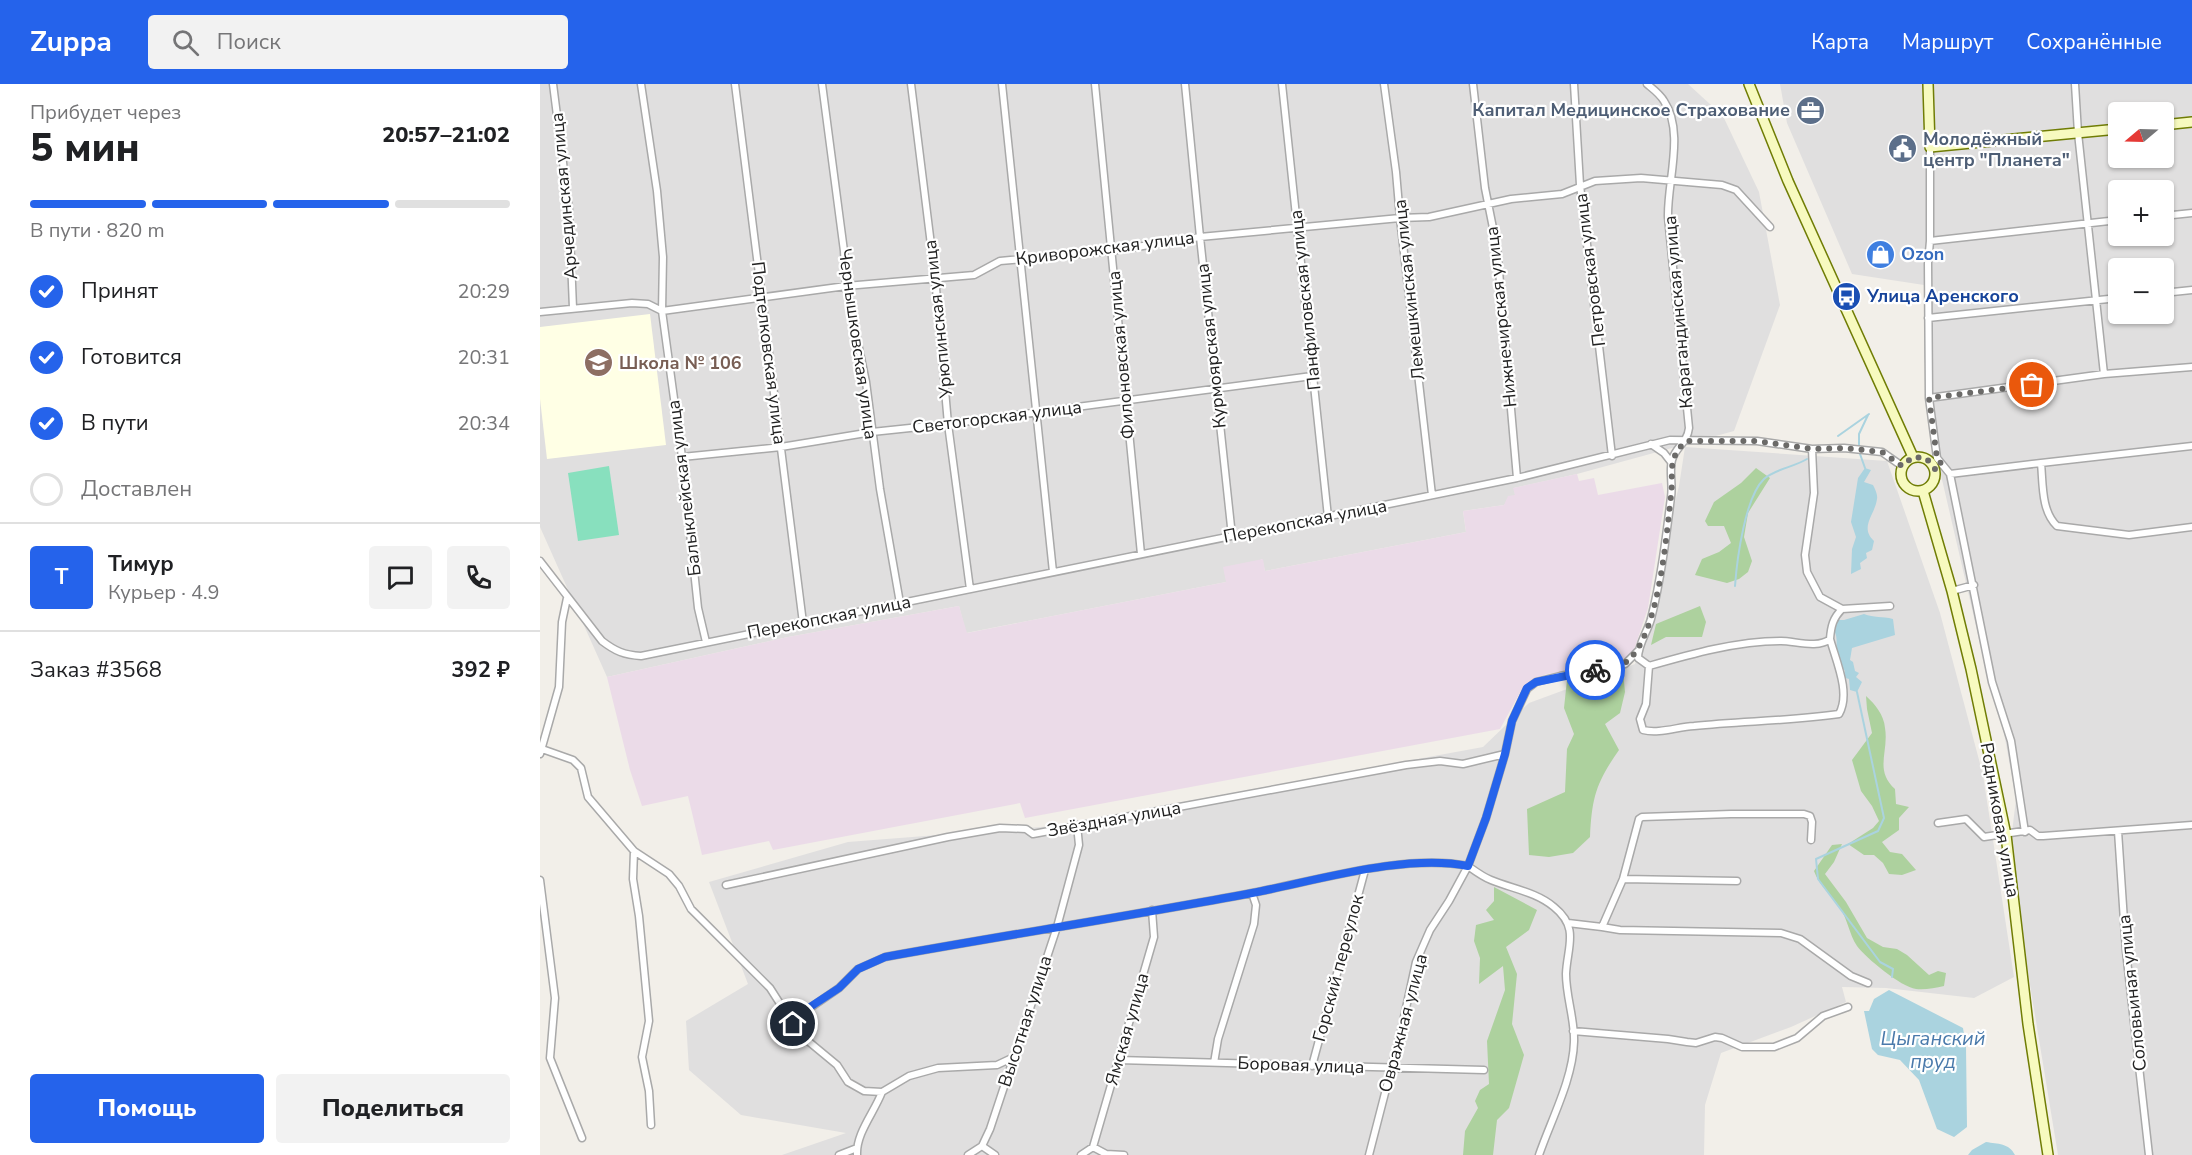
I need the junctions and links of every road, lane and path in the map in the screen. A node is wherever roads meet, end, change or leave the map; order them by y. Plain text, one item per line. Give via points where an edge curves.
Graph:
1 (553, 84) edge
2 (641, 84) edge
3 (735, 84) edge
4 (822, 84) edge
5 (911, 84) edge
6 (1002, 84) edge
7 (1095, 84) edge
8 (1185, 84) edge
9 (1282, 84) edge
10 (1384, 84) edge
11 (1473, 84) edge
12 (1574, 84) edge
13 (1647, 84) edge
14 (1749, 84) edge
15 (1928, 84) edge
16 (2075, 84) edge
17 (2192, 122) edge
18 (2174, 124) edge
19 (2108, 130) edge
20 (2078, 133) junction
21 (1930, 147) junction
22 (1672, 181) junction
23 (1580, 185) junction
24 (1488, 205) junction
25 (2192, 213) edge
26 (2174, 215) edge
27 (1400, 218) junction
28 (2108, 221) edge
29 (2087, 223) junction
30 (1770, 227) dead end
31 (1297, 228) junction
32 (1200, 237) junction
33 (1930, 241) junction
34 (1111, 251) junction
35 (1020, 258) junction
36 (935, 277) junction
37 (846, 286) junction
38 (2192, 290) edge
39 (2174, 292) edge
40 (761, 298) junction
41 (2108, 299) edge
42 (2094, 300) junction
43 (573, 308) junction
44 (662, 311) junction
45 (540, 312) edge
46 (1928, 318) junction
47 (2192, 367) edge
48 (2104, 374) junction
49 (1312, 376) junction
50 (1215, 390) junction
51 (1929, 398) junction
52 (1125, 400) junction
53 (1036, 412) junction
54 (948, 424) junction
55 (872, 432) junction
56 (1686, 441) junction
57 (1651, 444) junction
58 (2192, 446) edge
59 (781, 447) junction
60 (1812, 449) junction
61 (1612, 456) junction
62 (681, 457) junction
63 (1913, 457) junction
64 (1671, 463) junction
65 (2041, 463) junction
66 (1902, 466) junction
67 (1939, 467) junction
68 (1950, 474) junction
69 (1517, 478) junction
70 (1923, 491) junction
71 (1432, 495) junction
72 (1328, 517) junction
73 (2192, 527) edge
74 (1232, 536) junction
75 (1141, 554) junction
76 (540, 561) edge
77 (1053, 572) junction
78 (1974, 585) junction
79 (970, 589) junction
80 (1952, 591) junction
81 (567, 598) junction
82 (900, 603) junction
83 (1890, 606) dead end
84 (1842, 609) junction
85 (803, 623) junction
86 (1830, 639) junction
87 (706, 642) junction
88 (1638, 651) junction
89 (1649, 666) junction
90 (541, 752) edge
91 (1505, 754) junction
92 (1938, 823) dead end
93 (1077, 825) junction
94 (2192, 825) edge
95 (2118, 831) junction
96 (2025, 832) junction
97 (2006, 835) junction
98 (1811, 840) dead end
99 (634, 851) junction
100 (1468, 866) junction
101 (1365, 870) junction
102 (1623, 879) junction
103 (540, 880) edge
104 (1737, 881) dead end
105 (726, 885) dead end
106 (1252, 893) junction
107 (1152, 910) junction
108 (1568, 922) junction
109 (1057, 927) junction
110 (1602, 927) junction
111 (1868, 983) dead end
112 (1848, 1007) dead end
113 (793, 1024) junction
114 (1573, 1031) junction
115 (1014, 1057) junction
116 (549, 1058) junction
117 (540, 1060) edge
118 (1118, 1060) junction
119 (1214, 1063) junction
120 (1311, 1066) junction
121 (1391, 1068) junction
122 (1484, 1070) dead end
123 (882, 1092) junction
124 (651, 1125) dead end
125 (582, 1138) dead end
126 (982, 1146) junction
127 (1093, 1147) junction
128 (857, 1152) edge
129 (839, 1155) edge
130 (968, 1155) edge
131 (995, 1155) edge
132 (1081, 1155) edge
133 (1124, 1155) edge
134 (1369, 1155) edge
135 (1539, 1155) edge
136 (2048, 1155) edge
137 (2149, 1155) edge

1 - 43 street, Арчединская улица via 569,210
2 - 44 street, Балыклейская улица via 657,191 663,257
3 - 40 street, Подтелковская улица
4 - 37 street, Чернышковская улица
5 - 36 street, Урюпинская улица
6 - 35 street
7 - 34 street, Филоновская улица
8 - 32 street, Курмоярская улица
9 - 31 street, Панфиловская улица
10 - 27 street, Лемешкинская улица
11 - 24 street, Нижнечирская улица
12 - 23 street, Петровская улица
13 - 22 street, Карагандинская улица via 1665,102 1671,118
14 - 63 main road via 1788,181
15 - 21 main road, Родниковая улица
16 - 20 street
17 - 18 main road
19 - 20 main road
20 - 21 main road
20 - 29 street
21 - 33 street, Родниковая улица
22 - 23 street, Криворожская улица via 1622,178
22 - 30 street, Криворожская улица via 1722,185 1736,190
22 - 56 street, Карагандинская улица via 1668,217 1688,421
23 - 24 street, Криворожская улица via 1562,194
23 - 61 street, Петровская улица
24 - 27 street, Криворожская улица via 1429,218
24 - 69 street, Нижнечирская улица via 1497,248
25 - 26 street
27 - 31 street, Криворожская улица
27 - 71 street, Лемешкинская улица
28 - 29 street
29 - 33 street
29 - 42 street
31 - 32 street, Криворожская улица
31 - 49 street, Панфиловская улица
32 - 34 street, Криворожская улица
32 - 50 street, Курмоярская улица
33 - 46 street, Родниковая улица
34 - 35 street, Криворожская улица
34 - 52 street, Филоновская улица
35 - 36 street, Криворожская улица via 1000,261 974,275
35 - 53 street
36 - 37 street, Криворожская улица
36 - 54 street, Урюпинская улица
37 - 40 street, Криворожская улица
37 - 55 street, Чернышковская улица
38 - 39 street
40 - 44 street, Криворожская улица
40 - 59 street, Подтелковская улица
41 - 42 street
42 - 46 street
42 - 48 street
43 - 44 street, Криворожская улица via 648,304
43 - 45 street, Криворожская улица
44 - 62 street, Балыклейская улица
46 - 51 street, Родниковая улица
47 - 48 street
48 - 51 street
49 - 50 street, Светогорская улица
49 - 72 street, Панфиловская улица
50 - 52 street, Светогорская улица
50 - 74 street, Курмоярская улица
51 - 67 street, Родниковая улица
52 - 53 street, Светогорская улица
52 - 75 street, Филоновская улица
53 - 54 street, Светогорская улица
53 - 77 street
54 - 55 street, Светогорская улица
54 - 79 street, Урюпинская улица
55 - 59 street, Светогорская улица
55 - 82 street, Чернышковская улица
56 - 57 street, Перекопская улица
56 - 60 street, Перекопская улица via 1757,441
56 - 64 street
57 - 61 street, Перекопская улица
57 - 64 street
58 - 65 street
59 - 62 street, Светогорская улица
59 - 85 street, Подтелковская улица
60 - 66 street, Перекопская улица via 1882,452
60 - 84 street via 1814,493 1805,563 1820,597
61 - 69 street, Перекопская улица
62 - 87 street, Балыклейская улица via 698,608
63 - 66 main road
63 - 67 main road, Родниковая улица via 1926,458
64 - 88 street via 1672,492 1663,559 1650,622
65 - 68 street
65 - 73 street via 2046,508 2057,526 2129,535
66 - 70 main road via 1901,479 1910,490
67 - 68 street, Родниковая улица
67 - 70 main road via 1934,482
68 - 78 street, Родниковая улица
69 - 71 street, Перекопская улица
70 - 80 main road, Родниковая улица
71 - 72 street, Перекопская улица
72 - 74 street, Перекопская улица
74 - 75 street, Перекопская улица
75 - 77 street, Перекопская улица
76 - 81 street, Перекопская улица
77 - 79 street, Перекопская улица
78 - 80 street
78 - 96 street, Родниковая улица via 1992,682 2018,773
79 - 82 street, Перекопская улица
80 - 97 main road, Родниковая улица
81 - 87 street, Перекопская улица via 602,641 624,655 641,656
81 - 90 street via 559,687
82 - 85 street, Перекопская улица
83 - 84 street
84 - 86 street via 1835,617
85 - 87 street, Перекопская улица
86 - 89 street via 1823,643 1779,641 1732,647
86 - 89 street via 1844,693 1839,714 1650,732 1643,730 1640,719 1646,704
88 - 89 street via 1638,658
88 - 91 street, Овражная улица via 1624,664 1560,676 1527,688 1512,721
90 - 99 street via 573,760 581,768 588,797
91 - 93 street, Звёздная улица via 1463,764 1440,761 1406,765
91 - 100 street, Овражная улица
92 - 97 street via 1966,819 1984,837
93 - 105 street, Звёздная улица via 1033,834 1000,828
93 - 109 street, Высотная улица via 1079,845
94 - 95 street
95 - 96 street via 2043,836 2030,830
95 - 137 street, Соловьиная улица via 2126,951
96 - 97 street
97 - 136 main road, Родниковая улица
98 - 102 street via 1812,822 1804,814 1642,817
99 - 113 street via 669,874 690,909 770,988
99 - 124 street via 633,879 649,1021 642,1057
100 - 101 street via 1419,863
100 - 108 street via 1490,880 1526,891 1554,907
100 - 121 street, Овражная улица via 1416,962
101 - 106 street
101 - 120 street, Горский переулок
102 - 104 street
102 - 110 street
103 - 116 street via 555,998
106 - 107 street
106 - 119 street via 1256,905 1254,924
107 - 109 street
107 - 118 street, Ямская улица via 1154,937
108 - 110 street
108 - 114 street via 1571,937 1566,975
109 - 113 street via 885,957 858,969
109 - 115 street, Высотная улица
110 - 111 street via 1781,933 1800,939
112 - 114 street via 1823,1016 1797,1038 1774,1047 1742,1047 1715,1037 1696,1043
113 - 123 street via 837,1065 849,1082 864,1091
114 - 135 street via 1575,1042 1567,1083
115 - 123 street via 997,1065 938,1068 909,1076
115 - 126 street, Высотная улица
116 - 117 street
116 - 125 street
118 - 119 street, Боровая улица
118 - 127 street, Ямская улица
119 - 120 street, Боровая улица
120 - 121 street, Боровая улица
121 - 122 street, Боровая улица
121 - 134 street, Овражная улица
123 - 128 street via 861,1132
126 - 130 street
126 - 131 street
127 - 132 street
127 - 133 street via 1106,1154
128 - 129 street

